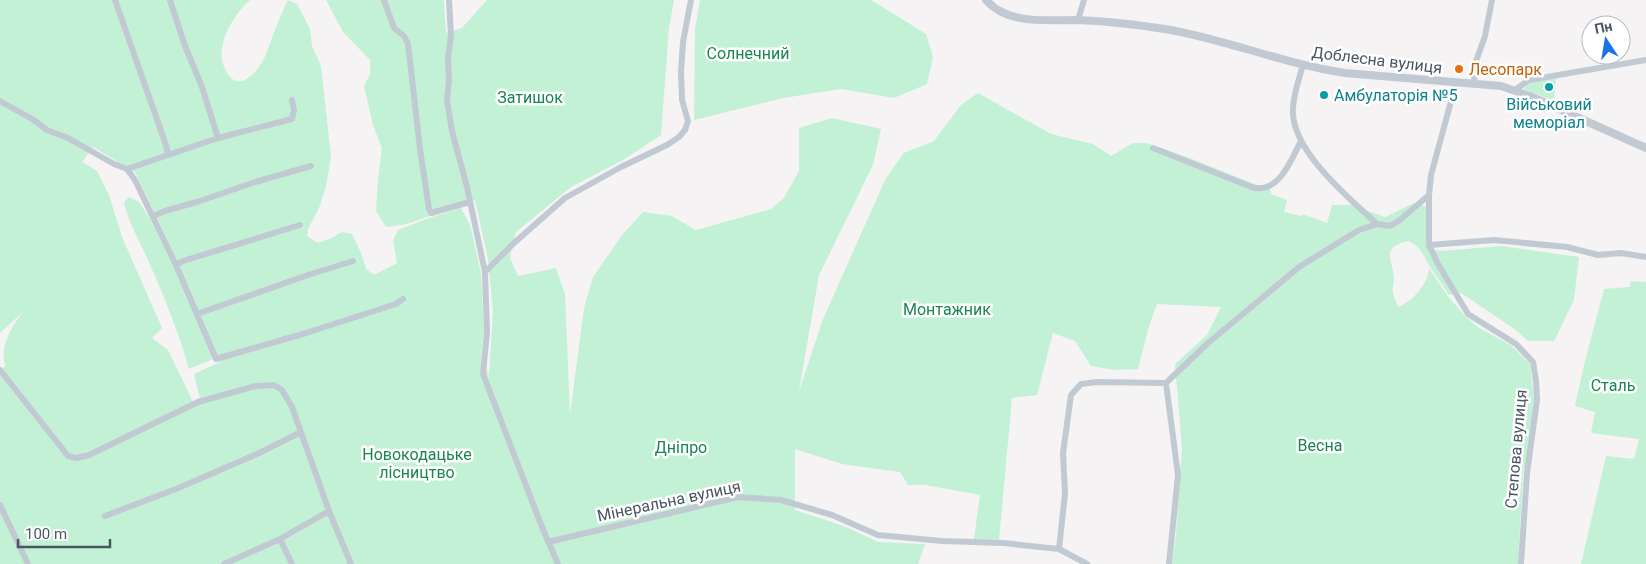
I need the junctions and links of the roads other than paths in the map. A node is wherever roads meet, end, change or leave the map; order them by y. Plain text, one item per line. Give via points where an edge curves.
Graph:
1 (115, 0) edge
2 (170, 0) edge
3 (384, 0) edge
4 (449, 0) edge
5 (691, 0) edge
6 (986, 0) edge
7 (1084, 0) edge
8 (1492, 0) edge
9 (1078, 20) junction
10 (1646, 60) edge
11 (1303, 65) junction
12 (1456, 83) junction
13 (1474, 84) junction
14 (1515, 90) junction
15 (292, 100) dead end
16 (0, 101) edge
17 (218, 138) junction
18 (1301, 141) junction
19 (1153, 148) dead end
20 (1646, 148) edge
21 (168, 154) junction
22 (311, 166) dead end
23 (127, 169) junction
24 (1429, 195) junction
25 (470, 202) junction
26 (154, 216) junction
27 (300, 224) dead end
28 (1377, 224) junction
29 (1429, 245) junction
30 (1646, 257) edge
31 (353, 261) dead end
32 (176, 265) junction
33 (485, 272) junction
34 (404, 299) dead end
35 (197, 314) junction
36 (0, 370) edge
37 (1166, 383) junction
38 (300, 432) junction
39 (0, 505) edge
40 (329, 511) junction
41 (105, 516) dead end
42 (280, 539) junction
43 (548, 542) junction
44 (1059, 549) junction
45 (28, 564) edge
46 (224, 564) edge
47 (292, 564) edge
48 (350, 564) edge
49 (558, 564) edge
50 (1086, 564) edge
51 (1169, 564) edge
52 (1521, 564) edge

1 - 21 street
2 - 17 street
3 - 25 street via 394,28 408,44 429,209 431,213
4 - 25 street via 451,35 447,100
5 - 33 street via 681,72 682,100 688,121 685,130 667,145 565,198
6 - 9 street, Доблесна вулиця via 1005,15 1041,20
7 - 9 street
8 - 13 street via 1475,64
9 - 11 street, Доблесна вулиця via 1171,30
10 - 14 street via 1529,80
11 - 12 street, Доблесна вулиця via 1345,73
11 - 18 street, Доблесна вулиця via 1292,108
12 - 13 street, Доблесна вулиця
12 - 24 street, Степова вулиця via 1431,175
13 - 14 street, Доблесна вулиця
14 - 20 street, Доблесна вулиця
15 - 17 street via 292,119
16 - 23 street via 47,130
17 - 21 street
18 - 19 street via 1284,172 1274,183 1260,188
18 - 28 street, Доблесна вулиця via 1323,172
21 - 23 street
22 - 26 street
23 - 26 street
24 - 28 street via 1390,226
24 - 29 street, Степова вулиця
25 - 33 street
26 - 32 street
27 - 32 street
28 - 37 street via 1359,230 1299,267
29 - 30 street via 1494,240 1567,247 1598,255 1621,253
29 - 52 street, Степова вулиця via 1468,314 1516,344 1533,362 1537,400 1526,473
31 - 35 street
32 - 35 street
33 - 43 street via 487,332 483,374
34 - 35 street via 306,333 216,359
36 - 38 street via 72,457 89,455 198,402 256,386 274,385 282,390
37 - 44 street via 1081,384 1071,395 1063,454 1065,494
37 - 51 street via 1178,475
38 - 40 street
38 - 41 street via 176,489
39 - 45 street
40 - 42 street
40 - 48 street
42 - 46 street
42 - 47 street
43 - 44 street, Мінеральна вулиця via 738,497 781,500 832,515 878,535
43 - 49 street
44 - 50 street, Мінеральна вулиця

